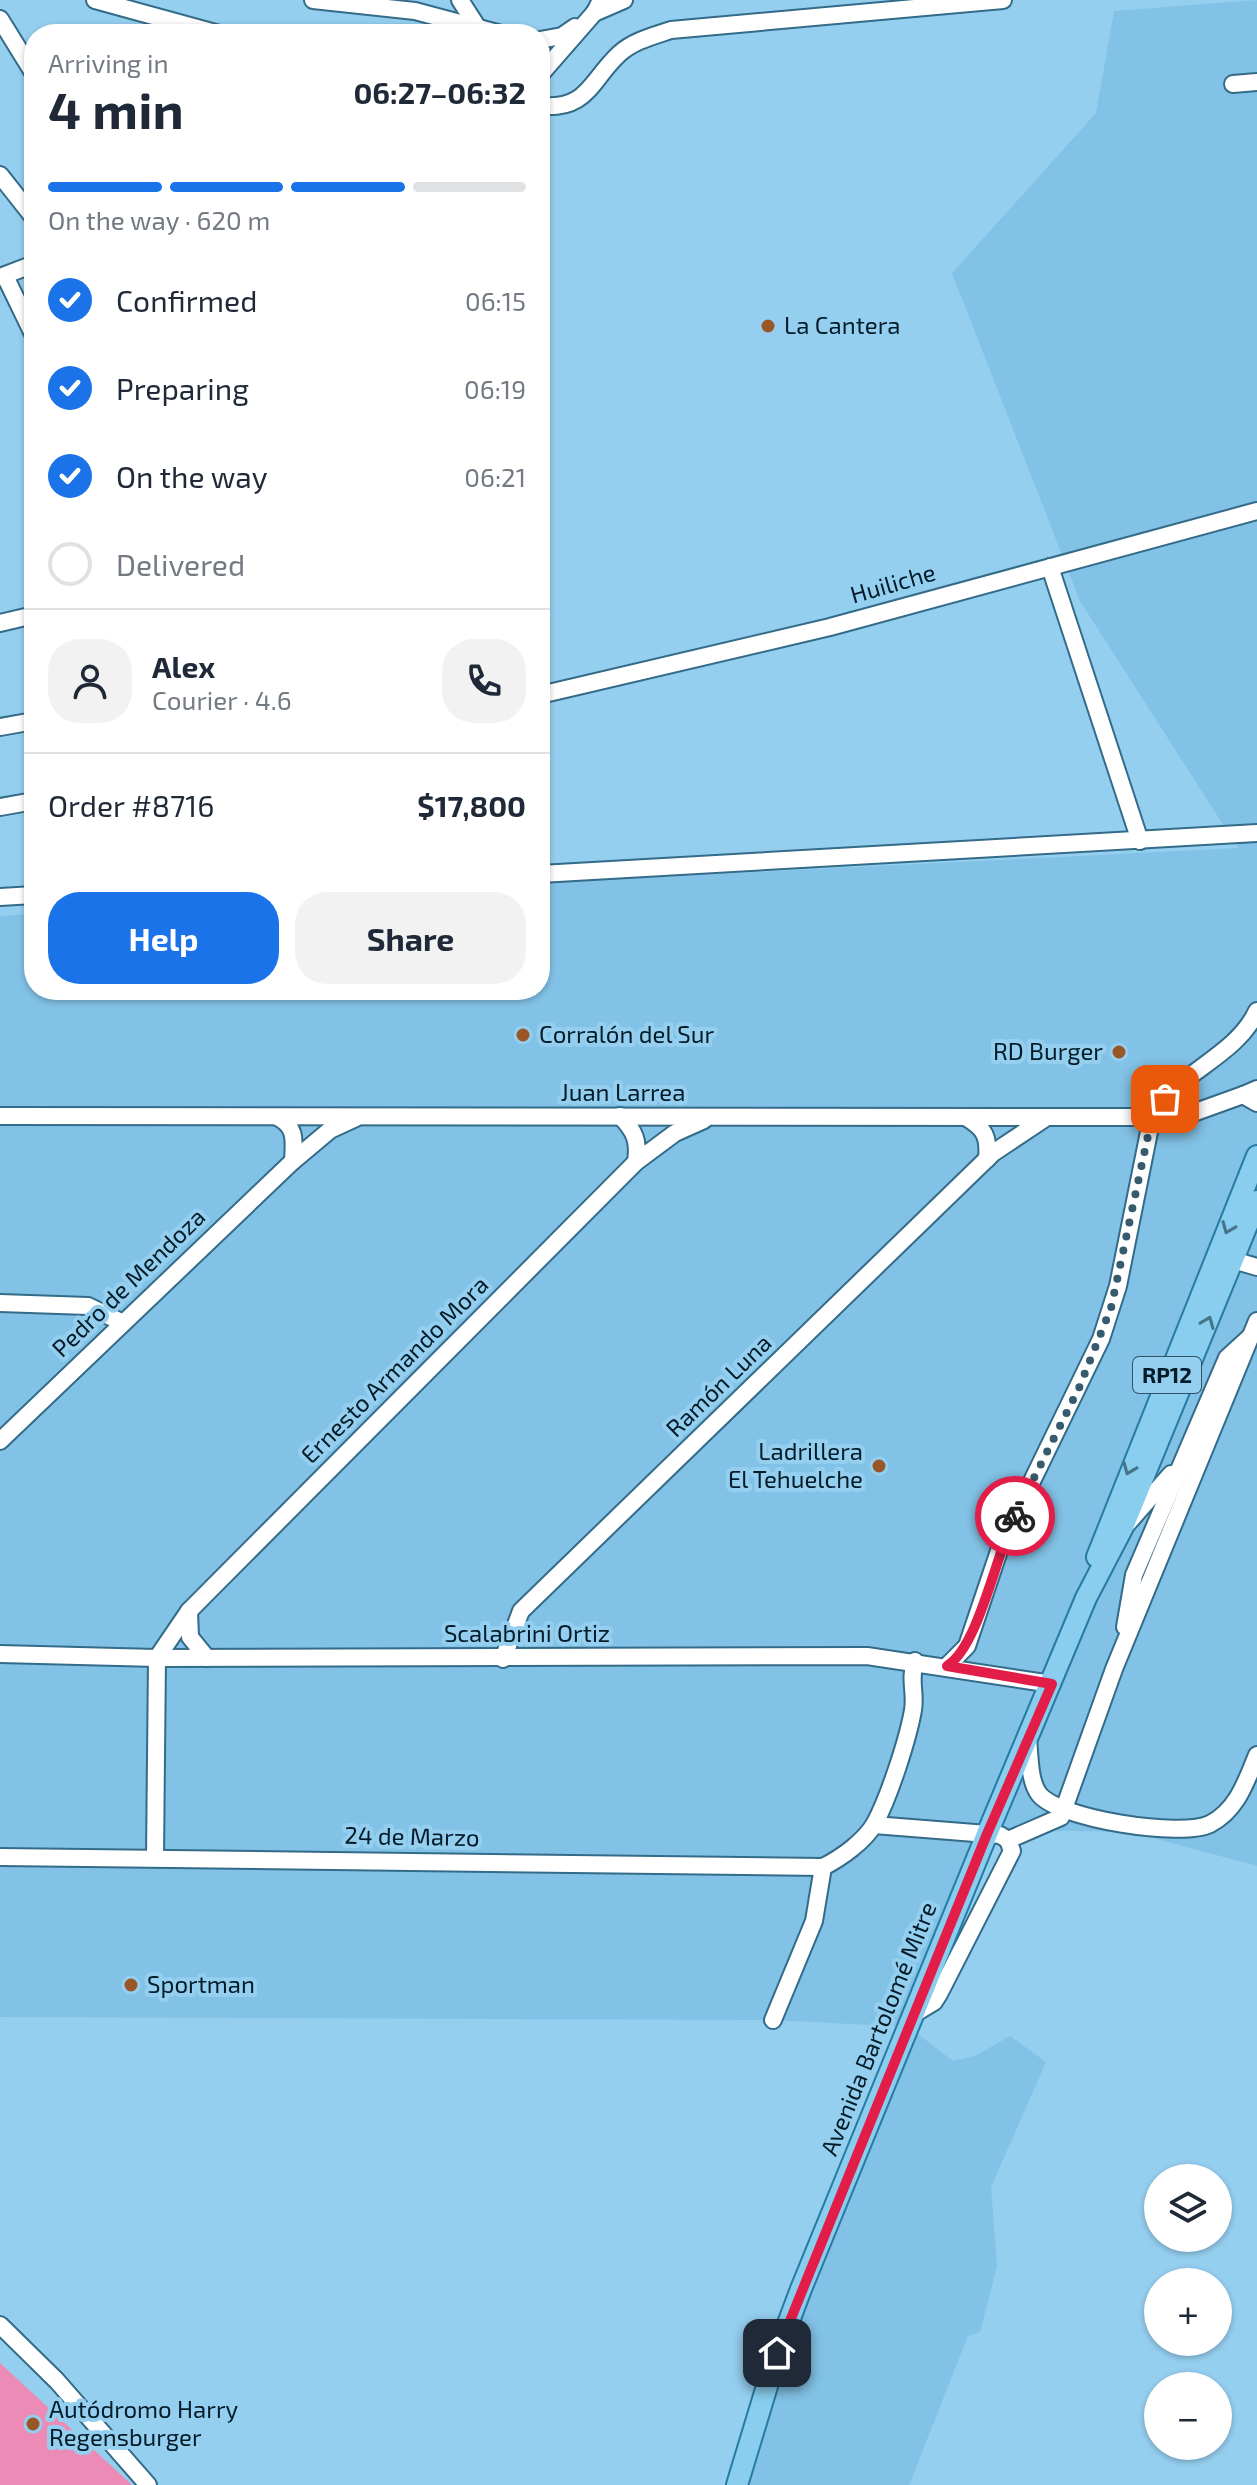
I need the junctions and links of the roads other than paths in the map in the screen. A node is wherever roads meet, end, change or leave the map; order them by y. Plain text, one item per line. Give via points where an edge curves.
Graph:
1 (95, 0) edge
2 (313, 0) edge
3 (460, 0) edge
4 (624, 0) edge
5 (1003, 0) edge
6 (598, 6) edge
7 (183, 24) edge
8 (456, 24) edge
9 (476, 24) edge
10 (3, 29) edge
11 (550, 38) edge
12 (24, 59) edge
13 (550, 63) edge
14 (1257, 82) edge
15 (1233, 84) dead end
16 (550, 107) edge
17 (0, 175) edge
18 (24, 205) edge
19 (24, 268) edge
20 (2, 276) edge
21 (24, 317) edge
22 (1257, 511) edge
23 (1050, 567) junction
24 (24, 617) edge
25 (0, 623) edge
26 (550, 693) edge
27 (24, 723) edge
28 (0, 727) edge
29 (24, 803) edge
30 (0, 807) edge
31 (1257, 833) edge
32 (1140, 841) junction
33 (550, 873) edge
34 (24, 896) edge
35 (0, 897) edge
36 (1257, 1012) edge
37 (1252, 1096) edge
38 (0, 1116) edge
39 (275, 1116) junction
40 (359, 1116) junction
41 (620, 1116) junction
42 (716, 1117) junction
43 (966, 1117) junction
44 (1047, 1117) junction
45 (1152, 1117) junction
46 (1257, 1156) edge
47 (987, 1159) junction
48 (293, 1161) junction
49 (636, 1162) junction
50 (1257, 1201) edge
51 (1233, 1260) junction
52 (1257, 1267) edge
53 (0, 1303) edge
54 (121, 1322) junction
55 (1254, 1329) edge
56 (0, 1441) edge
57 (1184, 1458) junction
58 (1121, 1530) junction
59 (1086, 1598) junction
60 (189, 1611) junction
61 (1121, 1652) junction
62 (0, 1654) edge
63 (157, 1658) junction
64 (207, 1658) junction
65 (503, 1659) junction
66 (915, 1661) junction
67 (947, 1666) junction
68 (1052, 1684) junction
69 (1028, 1740) junction
70 (1257, 1755) edge
71 (1064, 1809) junction
72 (874, 1825) junction
73 (987, 1834) junction
74 (1008, 1840) junction
75 (0, 1857) edge
76 (155, 1857) junction
77 (823, 1867) junction
78 (914, 2014) junction
79 (773, 2020) dead end
80 (0, 2325) edge
81 (148, 2485) edge
82 (737, 2485) edge

1 - 7 street
2 - 8 street via 387,7
3 - 9 street
4 - 6 street
5 - 16 street via 671,30 625,49 581,99
6 - 11 street via 562,36
6 - 13 street
10 - 12 street
14 - 15 street
17 - 18 street
19 - 20 street
20 - 21 street
22 - 23 street, Huiliche
23 - 26 street, Huiliche via 817,630
23 - 32 street
24 - 25 street
27 - 28 street
29 - 30 street
31 - 32 street
32 - 33 street
34 - 35 street
36 - 45 street via 1240,1036 1165,1099
37 - 45 street, Juan Larrea via 1193,1113
38 - 39 street, Juan Larrea
39 - 40 street, Juan Larrea
39 - 48 street via 288,1122 294,1134
40 - 41 street, Juan Larrea
40 - 48 street, Pedro de Mendoza via 330,1130
41 - 42 street, Juan Larrea
41 - 49 street via 633,1130
42 - 43 street, Juan Larrea
42 - 49 street, Ernesto Armando Mora via 692,1123
43 - 44 street, Juan Larrea
43 - 47 street via 983,1127
44 - 45 street, Juan Larrea
44 - 47 street, Ramón Luna
45 - 67 street via 1118,1286 1101,1339 1001,1545 967,1646
46 -> 59 main road, Avenida Bartolomé Mitre / RP12 via 1100,1543
47 - 65 street, Ramón Luna via 521,1611
48 - 54 street, Pedro de Mendoza
49 - 60 street, Ernesto Armando Mora
50 - 51 main road, Avenida Bartolomé Mitre / RP12
51 - 52 street
58 -> 51 main road, Avenida Bartolomé Mitre / RP12
53 - 54 street via 88,1306
54 - 56 street, Pedro de Mendoza
55 - 57 street via 1227,1358
55 - 61 street
57 - 58 street
57 - 61 street via 1134,1575
58 - 59 main road, Avenida Bartolomé Mitre / RP12
59 - 68 main road, Avenida Bartolomé Mitre / RP12
60 - 63 street, Ernesto Armando Mora
60 - 64 street via 190,1637
61 - 71 street
62 - 63 street, Scalabrini Ortiz
63 - 64 street, Scalabrini Ortiz
63 - 76 street
64 - 65 street, Scalabrini Ortiz
65 - 66 street, Scalabrini Ortiz via 867,1656
66 - 67 street, Scalabrini Ortiz
66 - 72 street via 909,1730
67 - 68 street, Scalabrini Ortiz
68 - 69 main road, Avenida Bartolomé Mitre / RP12
69 - 71 street via 1038,1792
69 - 73 main road, Avenida Bartolomé Mitre / RP12
70 - 71 street via 1236,1802 1201,1828 1156,1827
71 - 74 street via 1053,1822
72 - 73 street
72 - 77 street via 838,1860
73 - 74 street
73 - 78 main road, Avenida Bartolomé Mitre / RP12
74 - 78 street via 1009,1861 939,1994
75 - 76 street, 24 de Marzo
76 - 77 street, 24 de Marzo
77 - 79 street via 814,1921
78 - 82 main road, Avenida Bartolomé Mitre / RP12 via 801,2289
80 - 81 street via 41,2363

